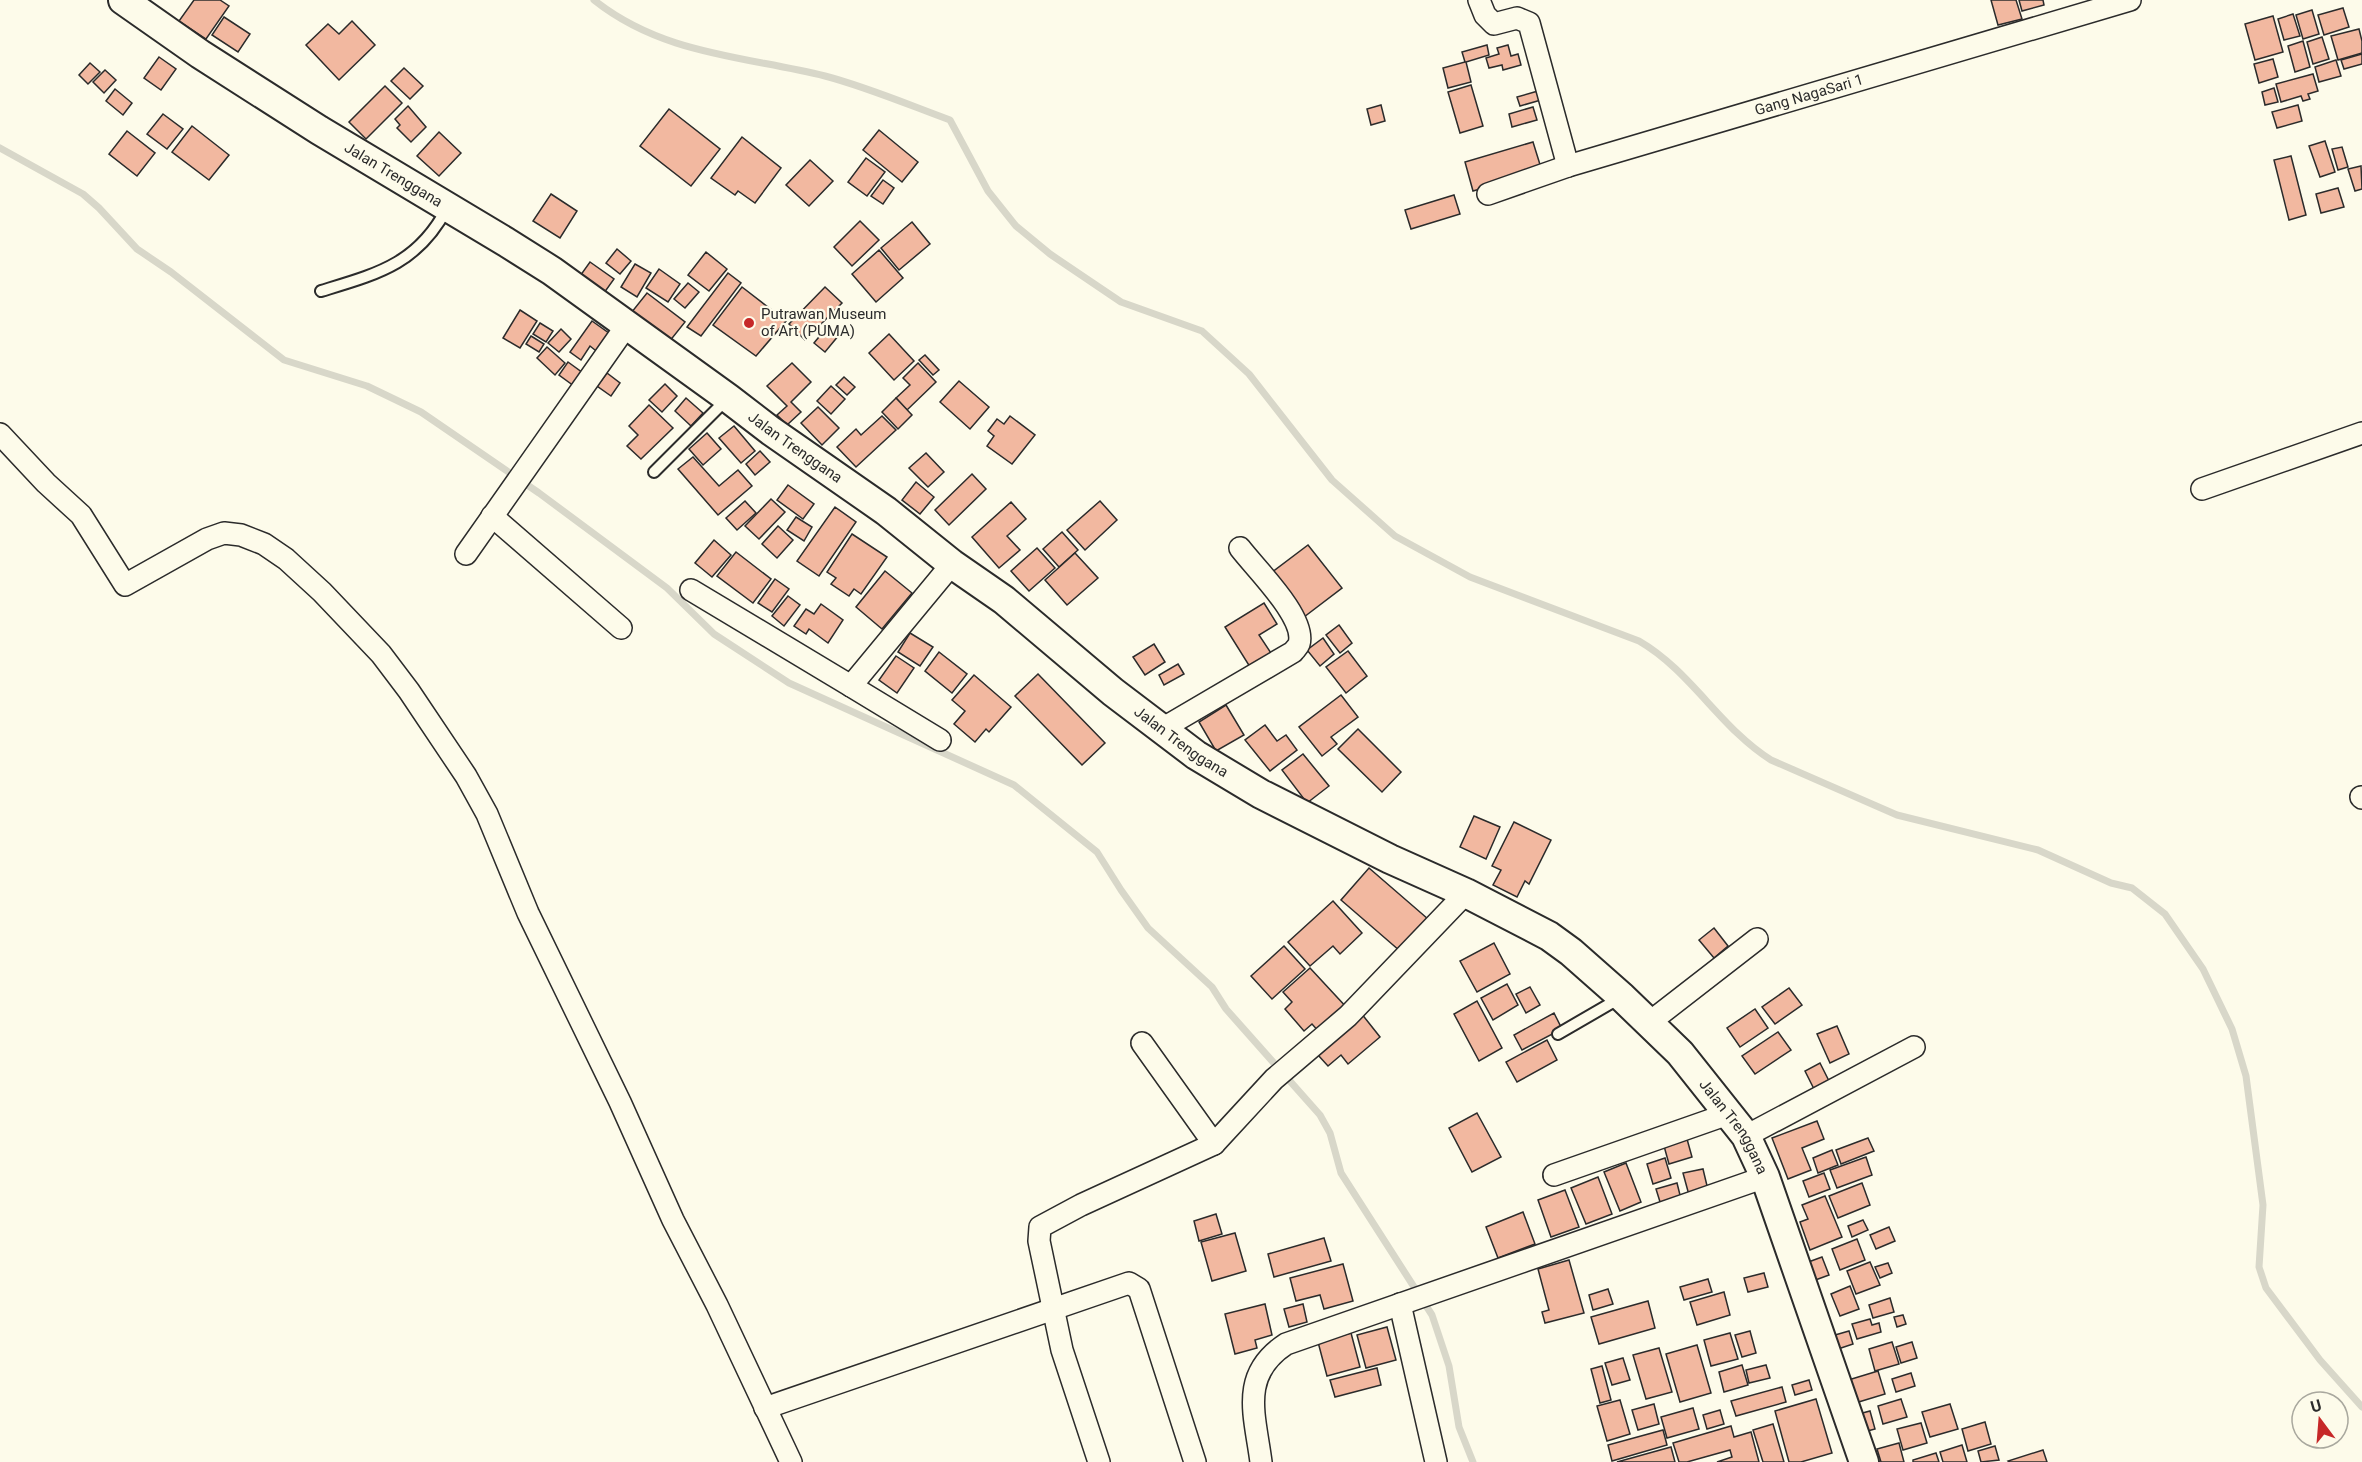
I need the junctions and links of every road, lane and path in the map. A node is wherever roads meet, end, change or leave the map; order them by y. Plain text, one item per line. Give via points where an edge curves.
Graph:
1 (123, 0) edge
2 (1479, 0) edge
3 (2130, 0) edge
4 (1568, 166) junction
5 (1488, 194) dead end
6 (448, 208) junction
7 (321, 291) dead end
8 (627, 325) junction
9 (728, 398) junction
10 (2362, 433) edge
11 (0, 434) edge
12 (654, 472) dead end
13 (2202, 489) dead end
14 (492, 516) junction
15 (1240, 548) dead end
16 (466, 554) dead end
17 (952, 564) junction
18 (691, 590) dead end
19 (621, 628) dead end
20 (851, 686) junction
21 (1160, 730) junction
22 (940, 740) dead end
23 (1467, 893) junction
24 (1757, 939) dead end
25 (1622, 997) junction
26 (1650, 1022) junction
27 (1558, 1034) dead end
28 (1142, 1043) dead end
29 (1914, 1047) dead end
30 (1728, 1114) junction
31 (1746, 1136) junction
32 (1214, 1144) junction
33 (1554, 1175) dead end
34 (1765, 1178) junction
35 (1400, 1304) junction
36 (1054, 1309) junction
37 (765, 1408) junction
38 (791, 1462) edge
39 (1099, 1462) edge
40 (1195, 1462) edge
41 (1261, 1462) edge
42 (1436, 1462) edge
43 (1864, 1462) edge

1 - 6 main road, Jalan Trenggana via 200,54
2 - 4 street via 1494,24 1517,18 1529,22
3 - 4 street, Gang NagaSari 1
4 - 5 street, Gang NagaSari 1
6 - 7 lane via 423,245 400,261 369,277
6 - 8 main road, Jalan Trenggana via 506,242
8 - 9 main road, Jalan Trenggana
8 - 14 street
9 - 12 lane
9 - 17 main road, Jalan Trenggana via 886,511
10 - 13 street
11 - 37 street via 45,483 81,514 125,585 207,539 224,533 241,535 264,544 286,560 381,654 410,691 487,814 528,913
14 - 16 street
14 - 19 street
15 - 21 street via 1293,614 1299,643 1293,652
17 - 20 street
17 - 21 main road, Jalan Trenggana via 1004,600
18 - 20 street
20 - 22 street
21 - 23 main road, Jalan Trenggana via 1261,794
23 - 25 main road, Jalan Trenggana via 1549,936
23 - 32 street via 1348,1016 1274,1079
24 - 26 street
25 - 26 main road, Jalan Trenggana
25 - 27 lane
26 - 30 main road, Jalan Trenggana
28 - 32 street
29 - 31 street
30 - 31 main road, Jalan Trenggana
30 - 33 street
31 - 34 main road, Jalan Trenggana
32 - 36 street via 1081,1204 1040,1227 1039,1241
34 - 35 street
34 - 43 main road, Jalan Trenggana
35 - 41 street via 1275,1351 1256,1379 1252,1394
35 - 42 street
36 - 37 street
36 - 39 street via 1062,1350
36 - 40 street via 1129,1283 1139,1289
37 - 38 street

